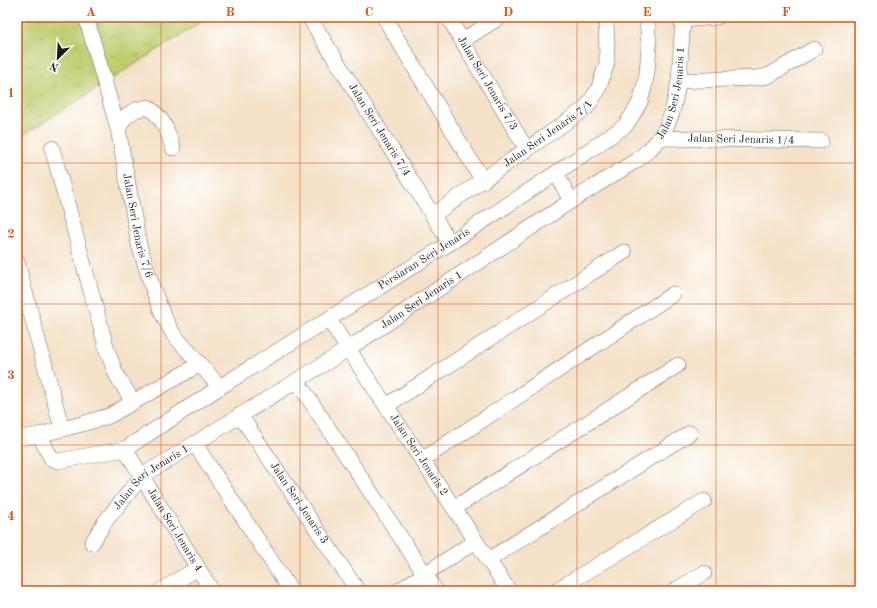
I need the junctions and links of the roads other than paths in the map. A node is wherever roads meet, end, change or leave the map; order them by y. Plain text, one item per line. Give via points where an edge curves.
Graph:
1 (86, 17) edge
2 (309, 17) edge
3 (384, 17) edge
4 (448, 17) edge
5 (500, 17) edge
6 (606, 17) edge
7 (647, 17) edge
8 (717, 17) edge
9 (683, 19) edge
10 (462, 41) junction
11 (814, 49) dead end
12 (679, 80) junction
13 (118, 129) junction
14 (660, 138) junction
15 (821, 141) dead end
16 (52, 148) dead end
17 (173, 148) dead end
18 (527, 150) junction
19 (556, 173) junction
20 (483, 180) junction
21 (571, 201) junction
22 (434, 215) junction
23 (450, 244) junction
24 (624, 252) dead end
25 (17, 262) edge
26 (673, 294) dead end
27 (329, 320) junction
28 (348, 349) junction
29 (200, 364) junction
30 (678, 366) dead end
31 (297, 381) junction
32 (220, 387) junction
33 (133, 402) junction
34 (386, 406) junction
35 (240, 416) junction
36 (62, 429) junction
37 (690, 433) dead end
38 (39, 435) junction
39 (17, 439) edge
40 (195, 444) junction
41 (125, 449) junction
42 (422, 460) junction
43 (142, 476) junction
44 (704, 501) dead end
45 (454, 508) junction
46 (476, 542) junction
47 (92, 543) dead end
48 (488, 560) junction
49 (198, 568) junction
50 (704, 573) dead end
51 (425, 574) junction
52 (160, 591) edge
53 (212, 591) edge
54 (291, 591) edge
55 (358, 591) edge
56 (398, 591) edge
57 (436, 591) edge
58 (509, 591) edge
59 (555, 591) edge
60 (674, 591) edge

1 - 13 street, Jalan Seri Jenaris 7/6
2 - 22 street, Jalan Seri Jenaris 7/4
3 - 20 street
4 - 10 street, Jalan Seri Jenaris 7/3
5 - 10 street
6 - 18 street, Jalan Seri Jenaris 7/1 via 607,63 598,90 586,108
7 - 19 street, Persiaran Seri Jenaris via 647,73 640,102 625,126
8 - 9 street
9 - 12 street, Jalan Seri Jenaris 1
10 - 18 street, Jalan Seri Jenaris 7/3
11 - 12 street via 768,76
12 - 14 street, Jalan Seri Jenaris 1 via 672,113
13 - 17 street via 125,117 134,110 148,107 155,112 167,129
13 - 29 street, Jalan Seri Jenaris 7/6 via 139,246 154,292 173,334
14 - 15 street, Jalan Seri Jenaris 1/4
14 - 21 street, Jalan Seri Jenaris 1 via 637,160
16 - 33 street via 107,350 116,374
18 - 20 street, Jalan Seri Jenaris 7/1
19 - 21 street
19 - 23 street, Persiaran Seri Jenaris
20 - 22 street, Jalan Seri Jenaris 7/1
21 - 28 street, Jalan Seri Jenaris 1
22 - 23 street, Jalan Seri Jenaris 7/4
23 - 27 street, Persiaran Seri Jenaris
24 - 34 street
25 - 36 street
26 - 42 street
27 - 28 street, Jalan Seri Jenaris 2
27 - 32 street, Persiaran Seri Jenaris
28 - 31 street, Jalan Seri Jenaris 1
28 - 34 street, Jalan Seri Jenaris 2
29 - 32 street, Jalan Seri Jenaris 7/6
29 - 33 street
30 - 45 street
31 - 35 street, Jalan Seri Jenaris 1
31 - 51 street
32 - 41 street, Persiaran Seri Jenaris
33 - 36 street via 109,416
34 - 42 street, Jalan Seri Jenaris 2
35 - 40 street, Jalan Seri Jenaris 1
35 - 55 street, Jalan Seri Jenaris 3
36 - 38 street
37 - 48 street
38 - 39 street
38 - 41 street via 50,456 58,461
40 - 43 street, Jalan Seri Jenaris 1
40 - 54 street
41 - 43 street, Jalan Seri Jenaris 4
42 - 45 street, Jalan Seri Jenaris 2
43 - 47 street, Jalan Seri Jenaris 1 via 104,523
43 - 49 street, Jalan Seri Jenaris 4
44 - 59 street
45 - 46 street, Jalan Seri Jenaris 2
46 - 48 street, Jalan Seri Jenaris 2
46 - 51 street
48 - 58 street, Jalan Seri Jenaris 2
49 - 52 street
49 - 53 street, Jalan Seri Jenaris 4
50 - 60 street
51 - 56 street
51 - 57 street

